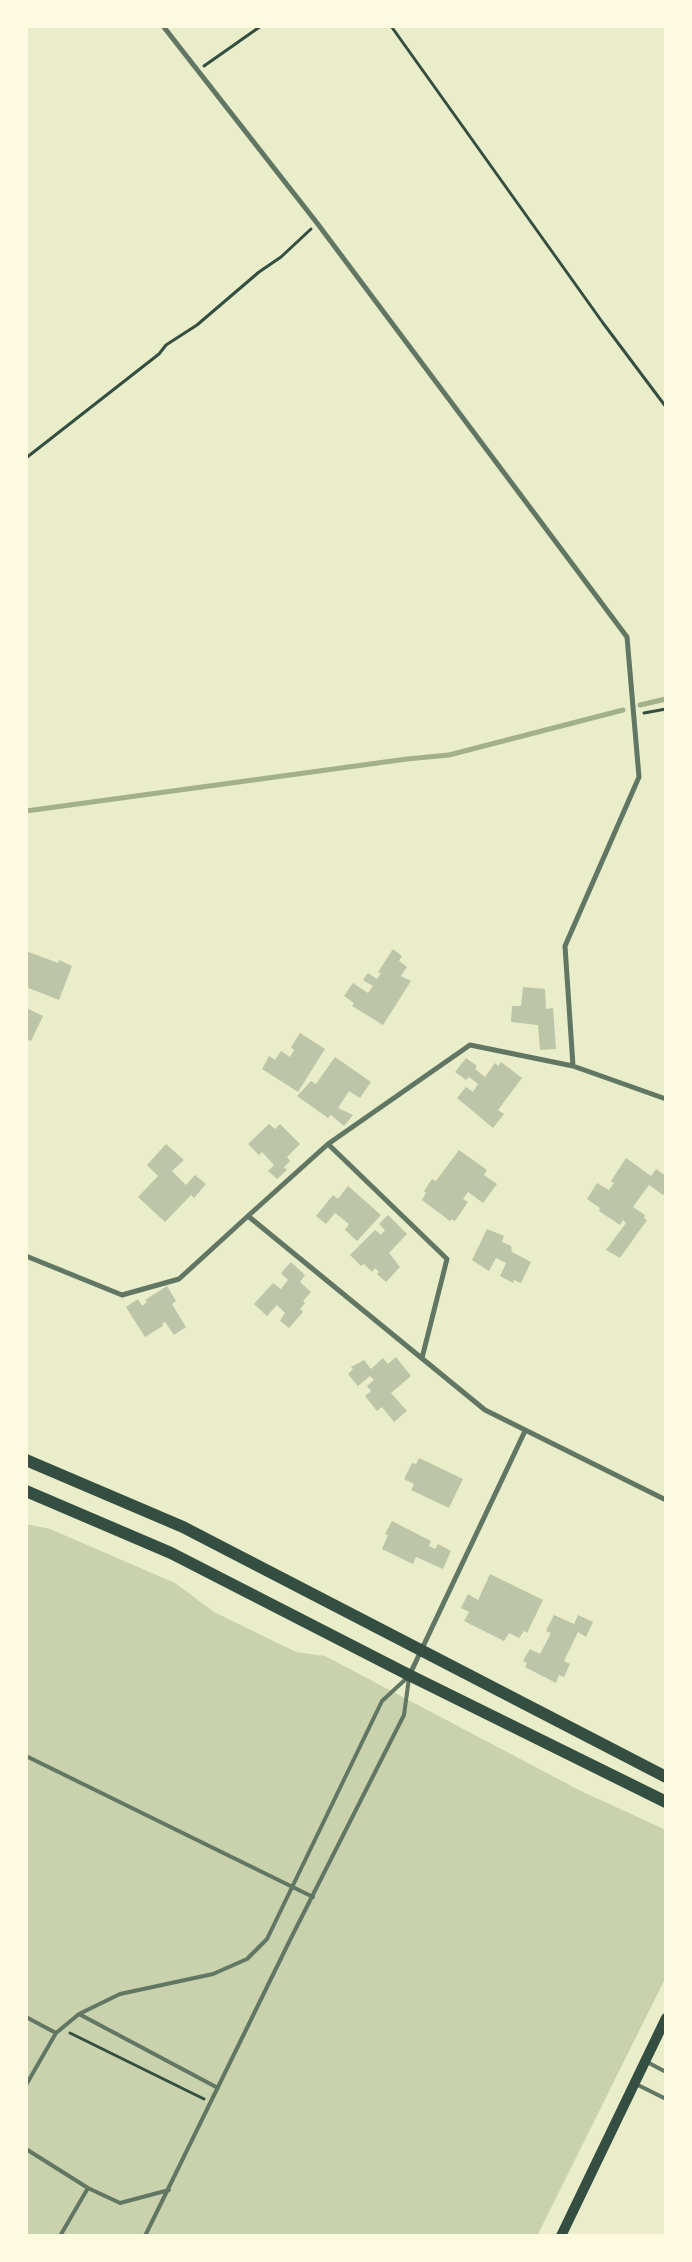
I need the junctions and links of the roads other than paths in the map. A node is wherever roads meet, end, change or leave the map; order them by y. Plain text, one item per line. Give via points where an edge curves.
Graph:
1 (163, 26) edge
2 (573, 1066) junction
3 (666, 1099) edge
4 (328, 1144) junction
5 (248, 1216) junction
6 (26, 1256) edge
7 (422, 1358) junction
8 (525, 1431) junction
9 (26, 1460) edge
10 (26, 1491) edge
11 (666, 1500) edge
12 (422, 1650) junction
13 (409, 1675) junction
14 (26, 1756) edge
15 (666, 1777) edge
16 (666, 1802) edge
17 (292, 1888) junction
18 (314, 1897) junction
19 (79, 2014) junction
20 (26, 2017) edge
21 (666, 2018) edge
22 (56, 2033) junction
23 (645, 2061) junction
24 (666, 2072) edge
25 (26, 2084) edge
26 (635, 2084) junction
27 (218, 2088) junction
28 (666, 2099) edge
29 (26, 2149) edge
30 (88, 2188) junction
31 (169, 2190) junction
32 (60, 2236) edge
33 (145, 2236) edge
34 (561, 2236) edge

1 - 2 street via 317,223 627,637 639,777 565,946
2 - 3 street
2 - 4 street via 470,1044
4 - 5 street
4 - 7 street via 447,1259
5 - 6 street via 179,1279 122,1295
5 - 7 street
7 - 8 street via 485,1410
8 - 11 street
8 - 12 street
9 - 12 main road via 183,1527
10 - 13 main road via 172,1553
12 - 13 street
12 - 15 main road
13 - 16 main road
13 - 17 lane via 382,1702
13 - 18 lane via 404,1715
14 - 17 lane
17 - 18 lane
17 - 19 lane via 267,1939 247,1959 213,1974 120,1994
18 - 27 lane
19 - 22 lane
19 - 27 lane
20 - 22 lane
21 - 23 main road
22 - 25 lane
23 - 24 lane
23 - 26 main road
26 - 28 lane
26 - 34 main road
27 - 31 lane
29 - 30 lane
30 - 31 lane via 120,2203
30 - 32 lane
31 - 33 lane

